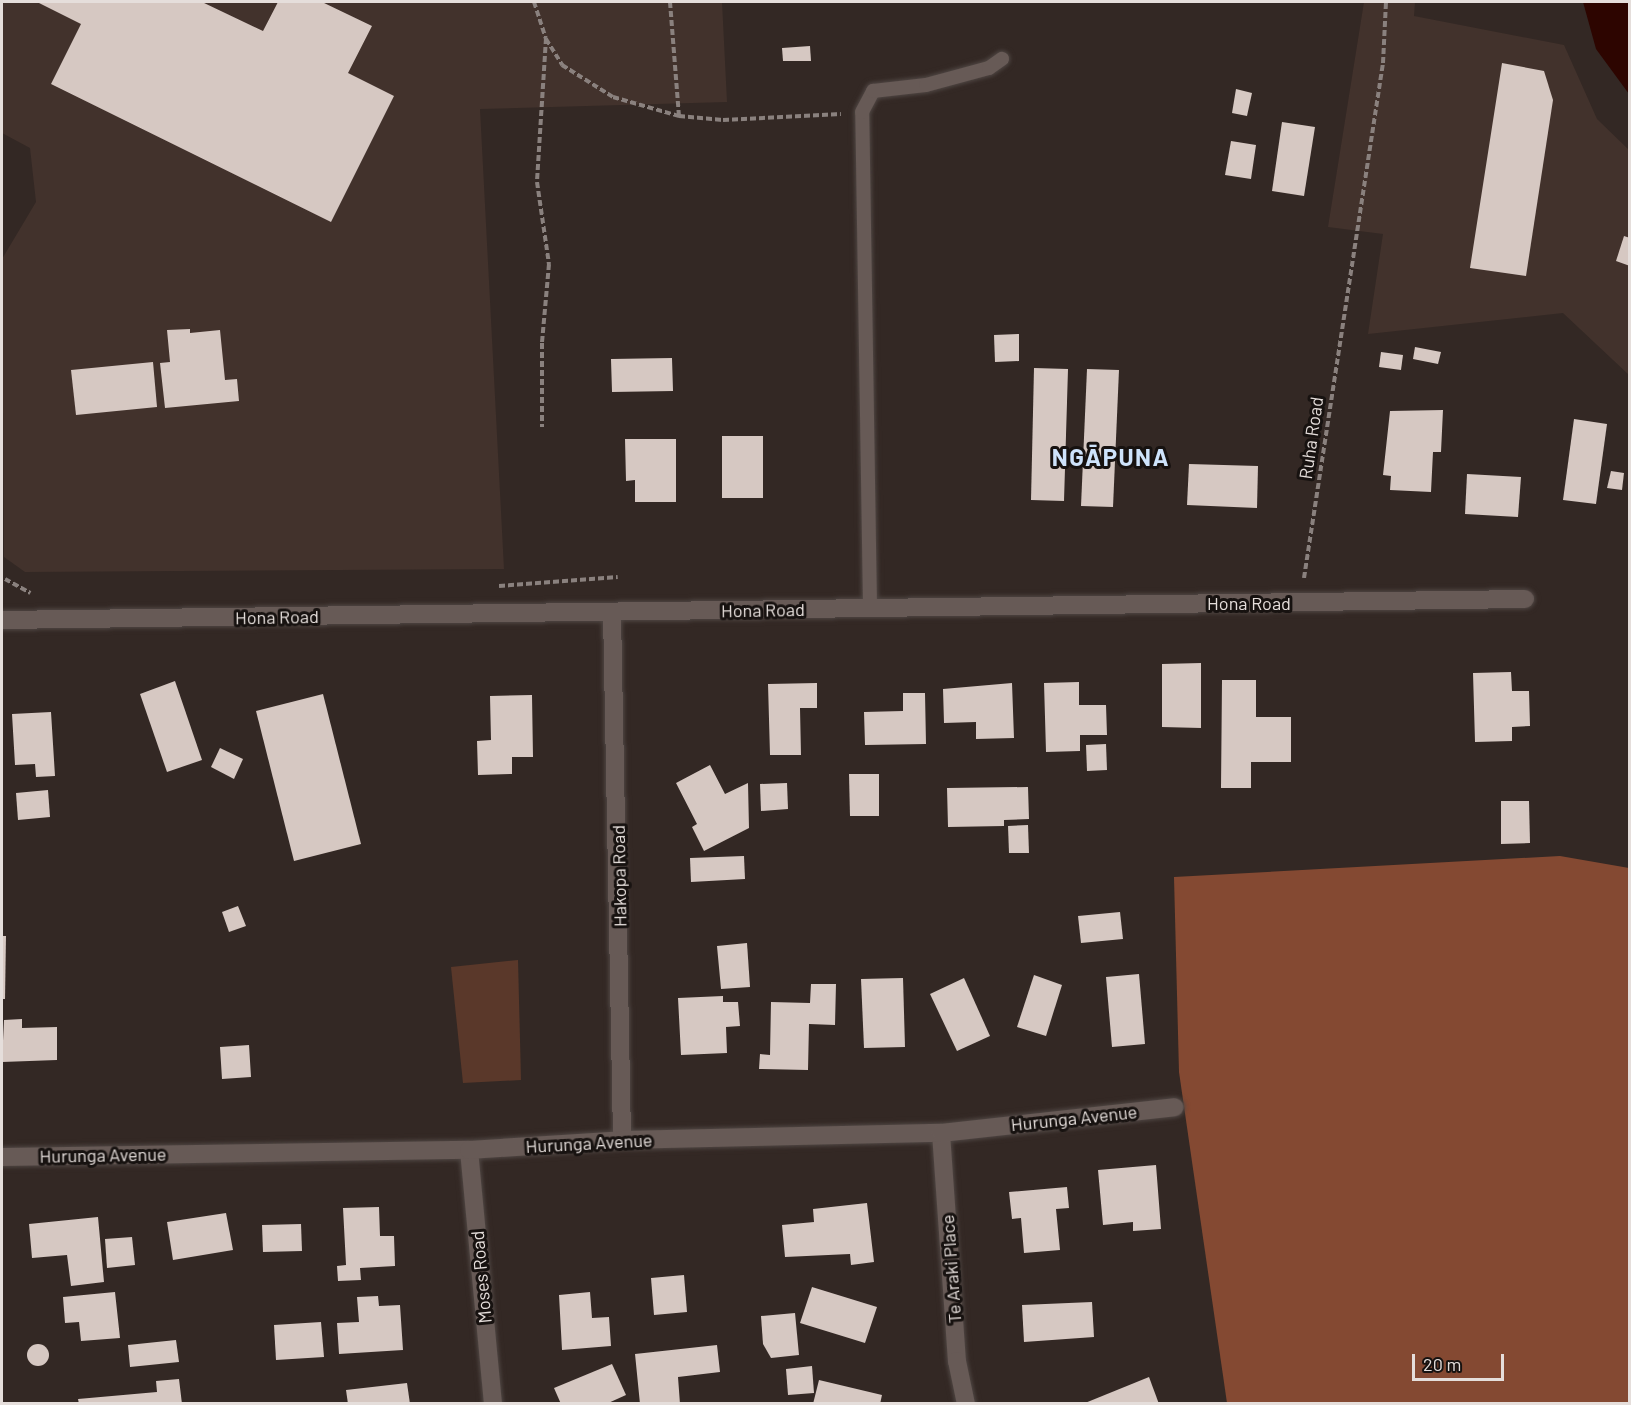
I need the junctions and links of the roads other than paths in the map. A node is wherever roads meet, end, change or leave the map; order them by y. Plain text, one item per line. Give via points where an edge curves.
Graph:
1 (1002, 59) dead end
2 (1525, 599) dead end
3 (870, 606) junction
4 (612, 612) junction
5 (2, 620) edge
6 (1175, 1107) dead end
7 (941, 1133) junction
8 (622, 1140) junction
9 (469, 1150) junction
10 (2, 1157) edge
11 (493, 1404) edge
12 (966, 1404) edge

1 - 3 lane via 989,68 926,85 873,91 862,112
2 - 3 street, Hona Road
3 - 4 street, Hona Road
4 - 5 street, Hona Road
4 - 8 street, Hakopa Road
6 - 7 street, Hurunga Avenue
7 - 8 street, Hurunga Avenue
7 - 12 street, Te Araki Place via 957,1361
8 - 9 street, Hurunga Avenue
9 - 10 street, Hurunga Avenue
9 - 11 street, Moses Road

